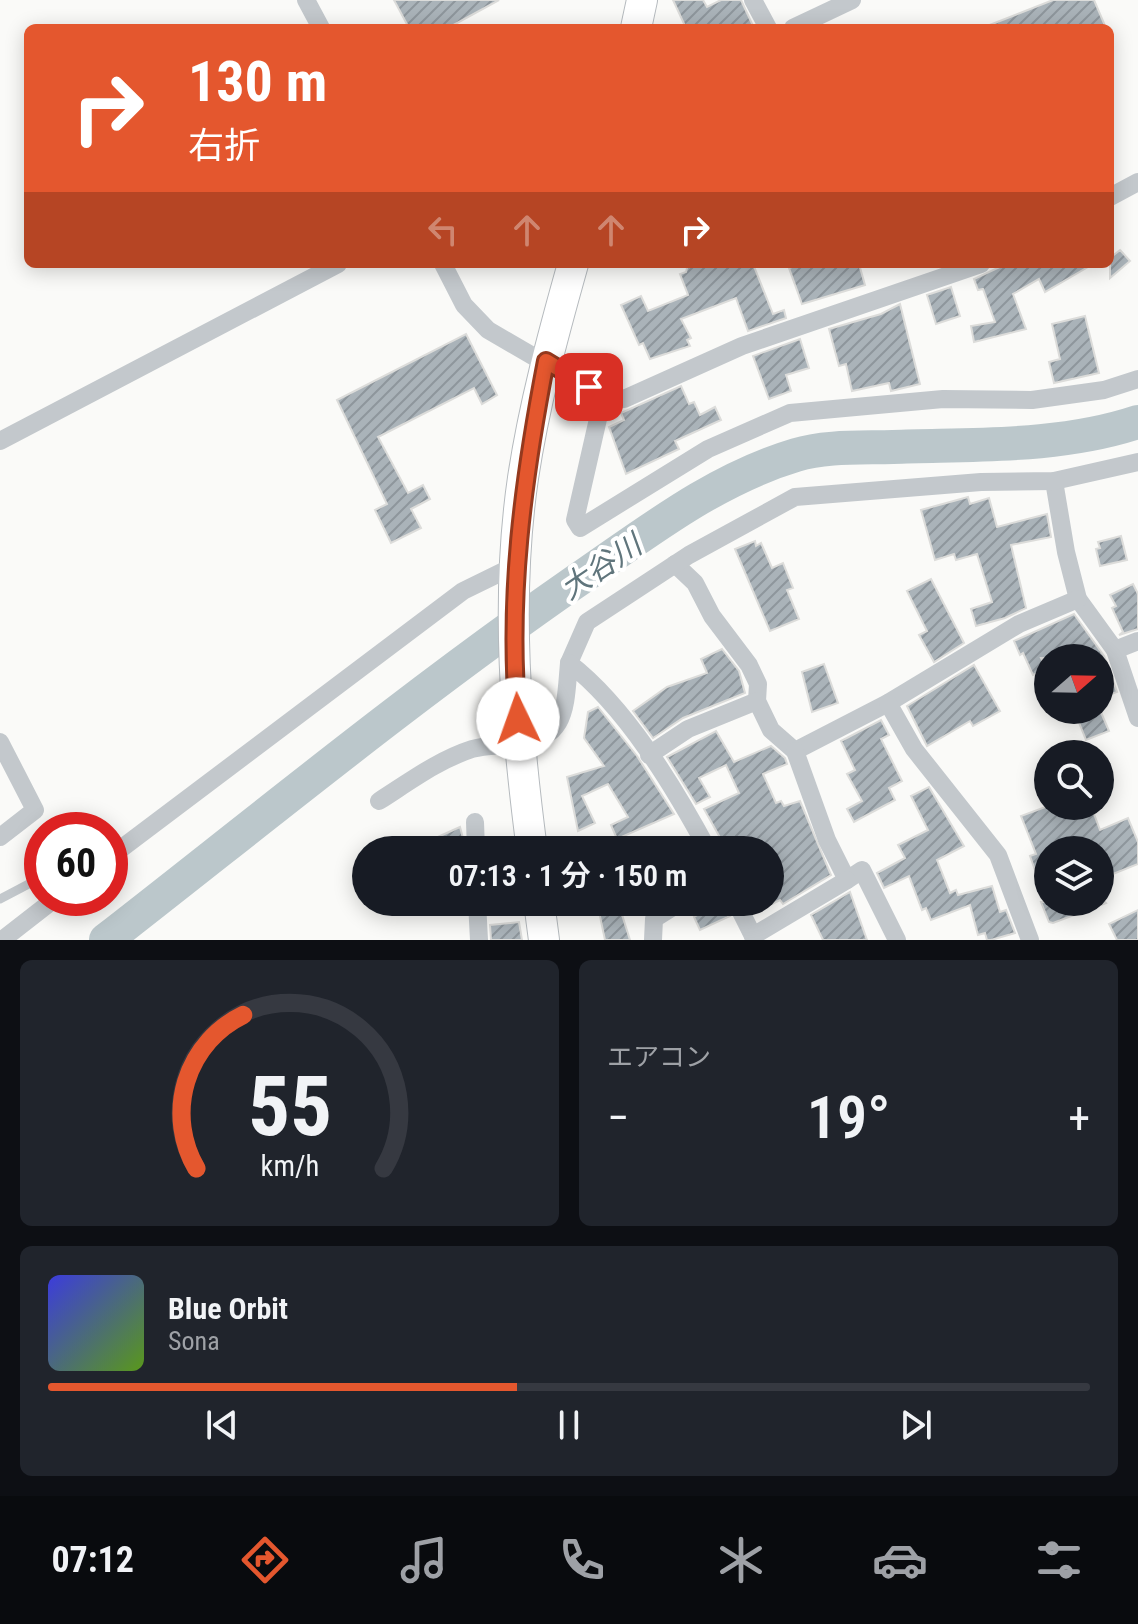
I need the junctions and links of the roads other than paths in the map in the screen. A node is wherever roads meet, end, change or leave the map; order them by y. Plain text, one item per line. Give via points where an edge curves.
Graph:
1 (306, 0) edge
2 (642, 0) edge
3 (753, 0) edge
4 (852, 0) edge
5 (319, 24) edge
6 (637, 24) edge
7 (766, 24) edge
8 (801, 24) edge
9 (1138, 182) edge
10 (1114, 195) edge
11 (330, 268) edge
12 (445, 268) edge
13 (572, 268) edge
14 (969, 268) edge
15 (546, 361) junction
16 (1138, 379) edge
17 (603, 397) junction
18 (0, 441) edge
19 (1138, 462) edge
20 (1054, 481) junction
21 (675, 564) junction
22 (515, 573) junction
23 (1078, 599) junction
24 (1138, 641) edge
25 (1115, 650) junction
26 (569, 663) junction
27 (757, 701) junction
28 (888, 703) junction
29 (1138, 718) edge
30 (0, 742) edge
31 (520, 744) junction
32 (795, 751) junction
33 (649, 755) junction
34 (379, 801) dead end
35 (475, 822) dead end
36 (476, 836) edge
37 (530, 836) edge
38 (699, 836) edge
39 (0, 837) edge
40 (128, 843) edge
41 (847, 880) junction
42 (24, 886) edge
43 (0, 899) edge
44 (32, 916) edge
45 (478, 916) edge
46 (541, 916) edge
47 (659, 916) edge
48 (743, 916) edge
49 (754, 938) edge
50 (2, 940) edge
51 (479, 940) edge
52 (544, 940) edge
53 (653, 940) edge
54 (897, 940) edge
55 (1030, 940) edge

1 - 5 street
2 - 6 main road
3 - 7 street
4 - 8 street
9 - 10 street
11 - 18 street
12 - 15 street via 464,305 488,330
13 - 15 main road
14 - 17 street via 742,346 624,399
15 - 17 street
15 - 22 main road via 523,479
16 - 17 street via 1104,390 1032,400 943,399 790,413 708,449 580,528 575,520
19 - 20 street
20 - 21 street via 795,497
20 - 23 street
21 - 26 street via 587,622
21 - 27 street via 695,583 749,665 758,684
22 - 31 main road
22 - 40 street via 463,591
23 - 25 street
23 - 28 street via 1019,624
24 - 25 street
25 - 29 street
26 - 31 street via 565,711 558,727
26 - 33 street via 589,679
27 - 32 street via 771,730
27 - 33 street via 688,729
28 - 32 street
28 - 55 street via 914,749 998,855
30 - 39 street via 35,810
31 - 34 street via 477,747 449,757
31 - 37 main road
32 - 41 street
33 - 38 street
35 - 36 street
41 - 49 street
41 - 54 street via 862,870
42 - 43 lane
44 - 50 street
45 - 51 street
46 - 52 main road
47 - 53 street
48 - 49 street

